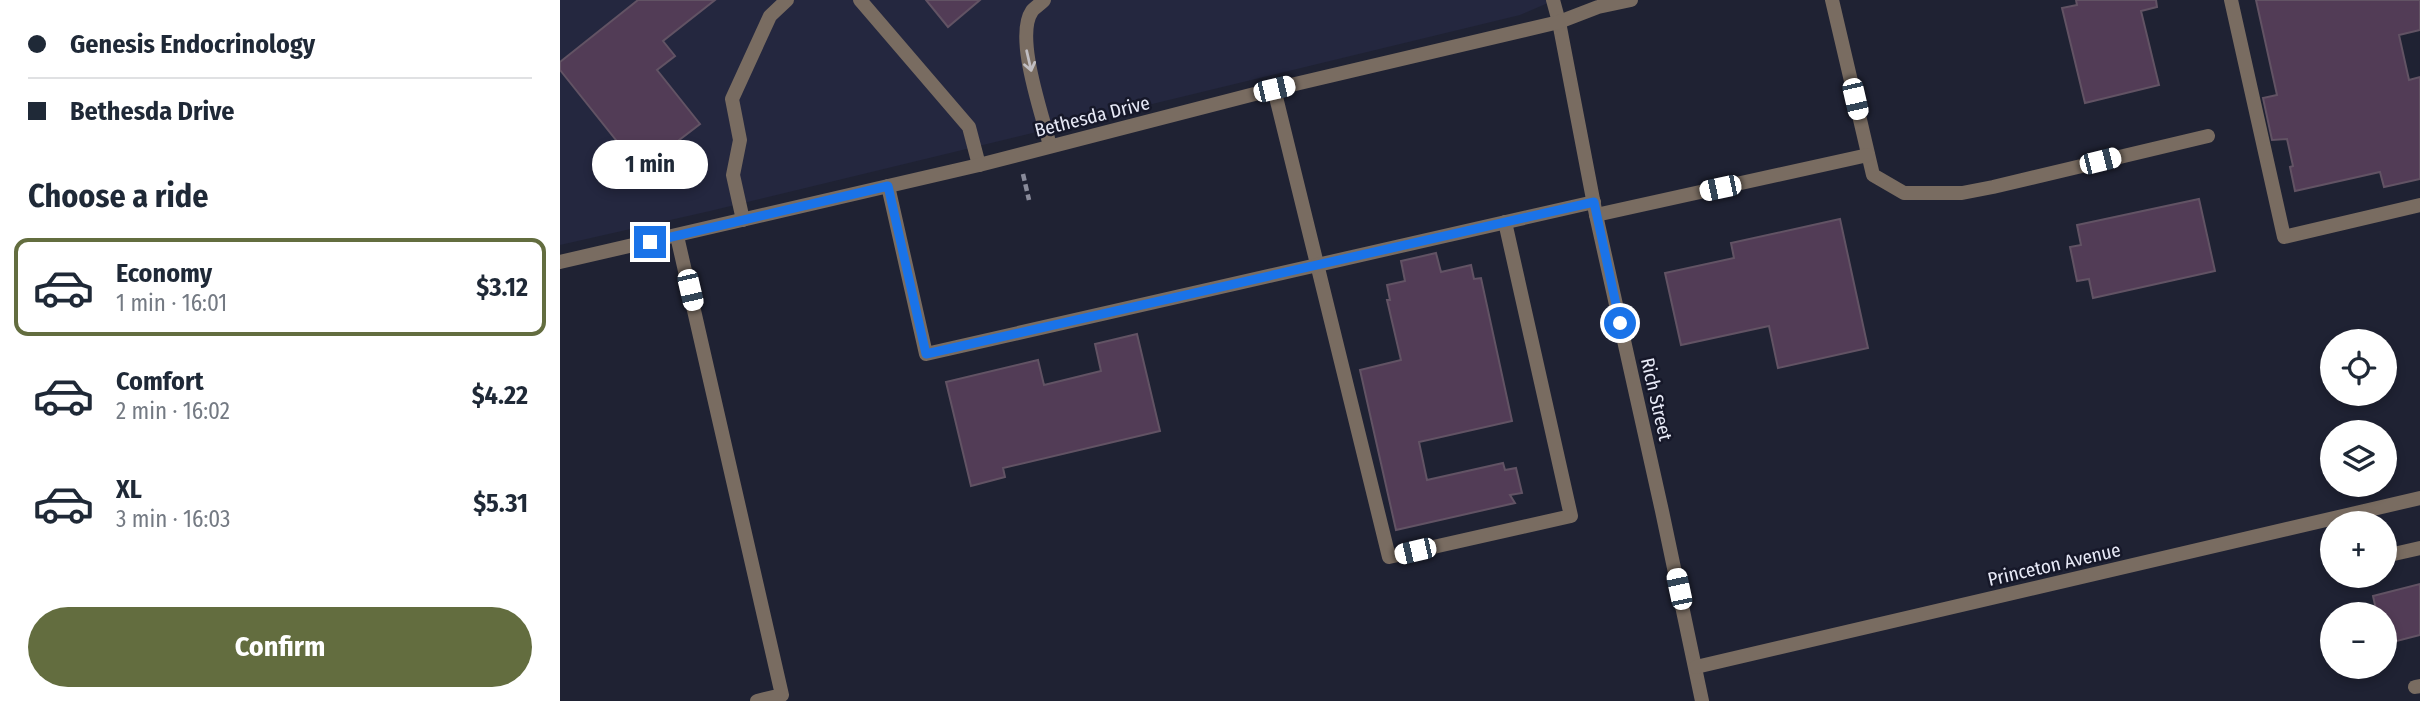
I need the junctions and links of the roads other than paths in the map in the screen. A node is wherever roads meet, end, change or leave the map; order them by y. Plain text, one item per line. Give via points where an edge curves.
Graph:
1 (787, 0) edge
2 (860, 0) edge
3 (1044, 0) edge
4 (1553, 0) edge
5 (1631, 0) edge
6 (1832, 0) edge
7 (2231, 0) edge
8 (1559, 22) junction
9 (1274, 89) junction
10 (2208, 135) dead end
11 (1050, 146) junction
12 (1868, 155) junction
13 (979, 164) junction
14 (888, 186) junction
15 (2420, 205) edge
16 (1595, 209) junction
17 (743, 220) junction
18 (1505, 222) junction
19 (677, 236) junction
20 (560, 262) edge
21 (1316, 265) junction
22 (2420, 498) edge
23 (2420, 548) edge
24 (2397, 553) edge
25 (1696, 667) junction
26 (757, 701) edge
27 (1702, 701) edge

1 - 17 street via 769,16 732,99 740,140 733,176
2 - 13 street via 968,127
3 -> 11 street via 1031,12 1026,51
4 - 8 street, Rich Street
5 - 8 street, Bethesda Drive
6 - 12 street
7 - 15 street via 2284,237
8 - 9 street, Bethesda Drive
8 - 16 street, Rich Street
9 - 11 street, Bethesda Drive
9 - 21 street
10 - 12 street via 1962,193 1904,193 1874,175
11 - 13 street, Bethesda Drive
12 - 16 street
13 - 14 street, Bethesda Drive
14 - 17 street, Bethesda Drive
14 - 21 street via 926,354
16 - 18 street
16 - 25 street, Rich Street
17 - 19 street, Bethesda Drive
18 - 21 street
18 - 21 street via 1571,516 1389,557
19 - 20 street, Bethesda Drive
19 - 26 street via 782,695
22 - 25 street, Princeton Avenue
23 - 24 street
25 - 27 street, Rich Street

